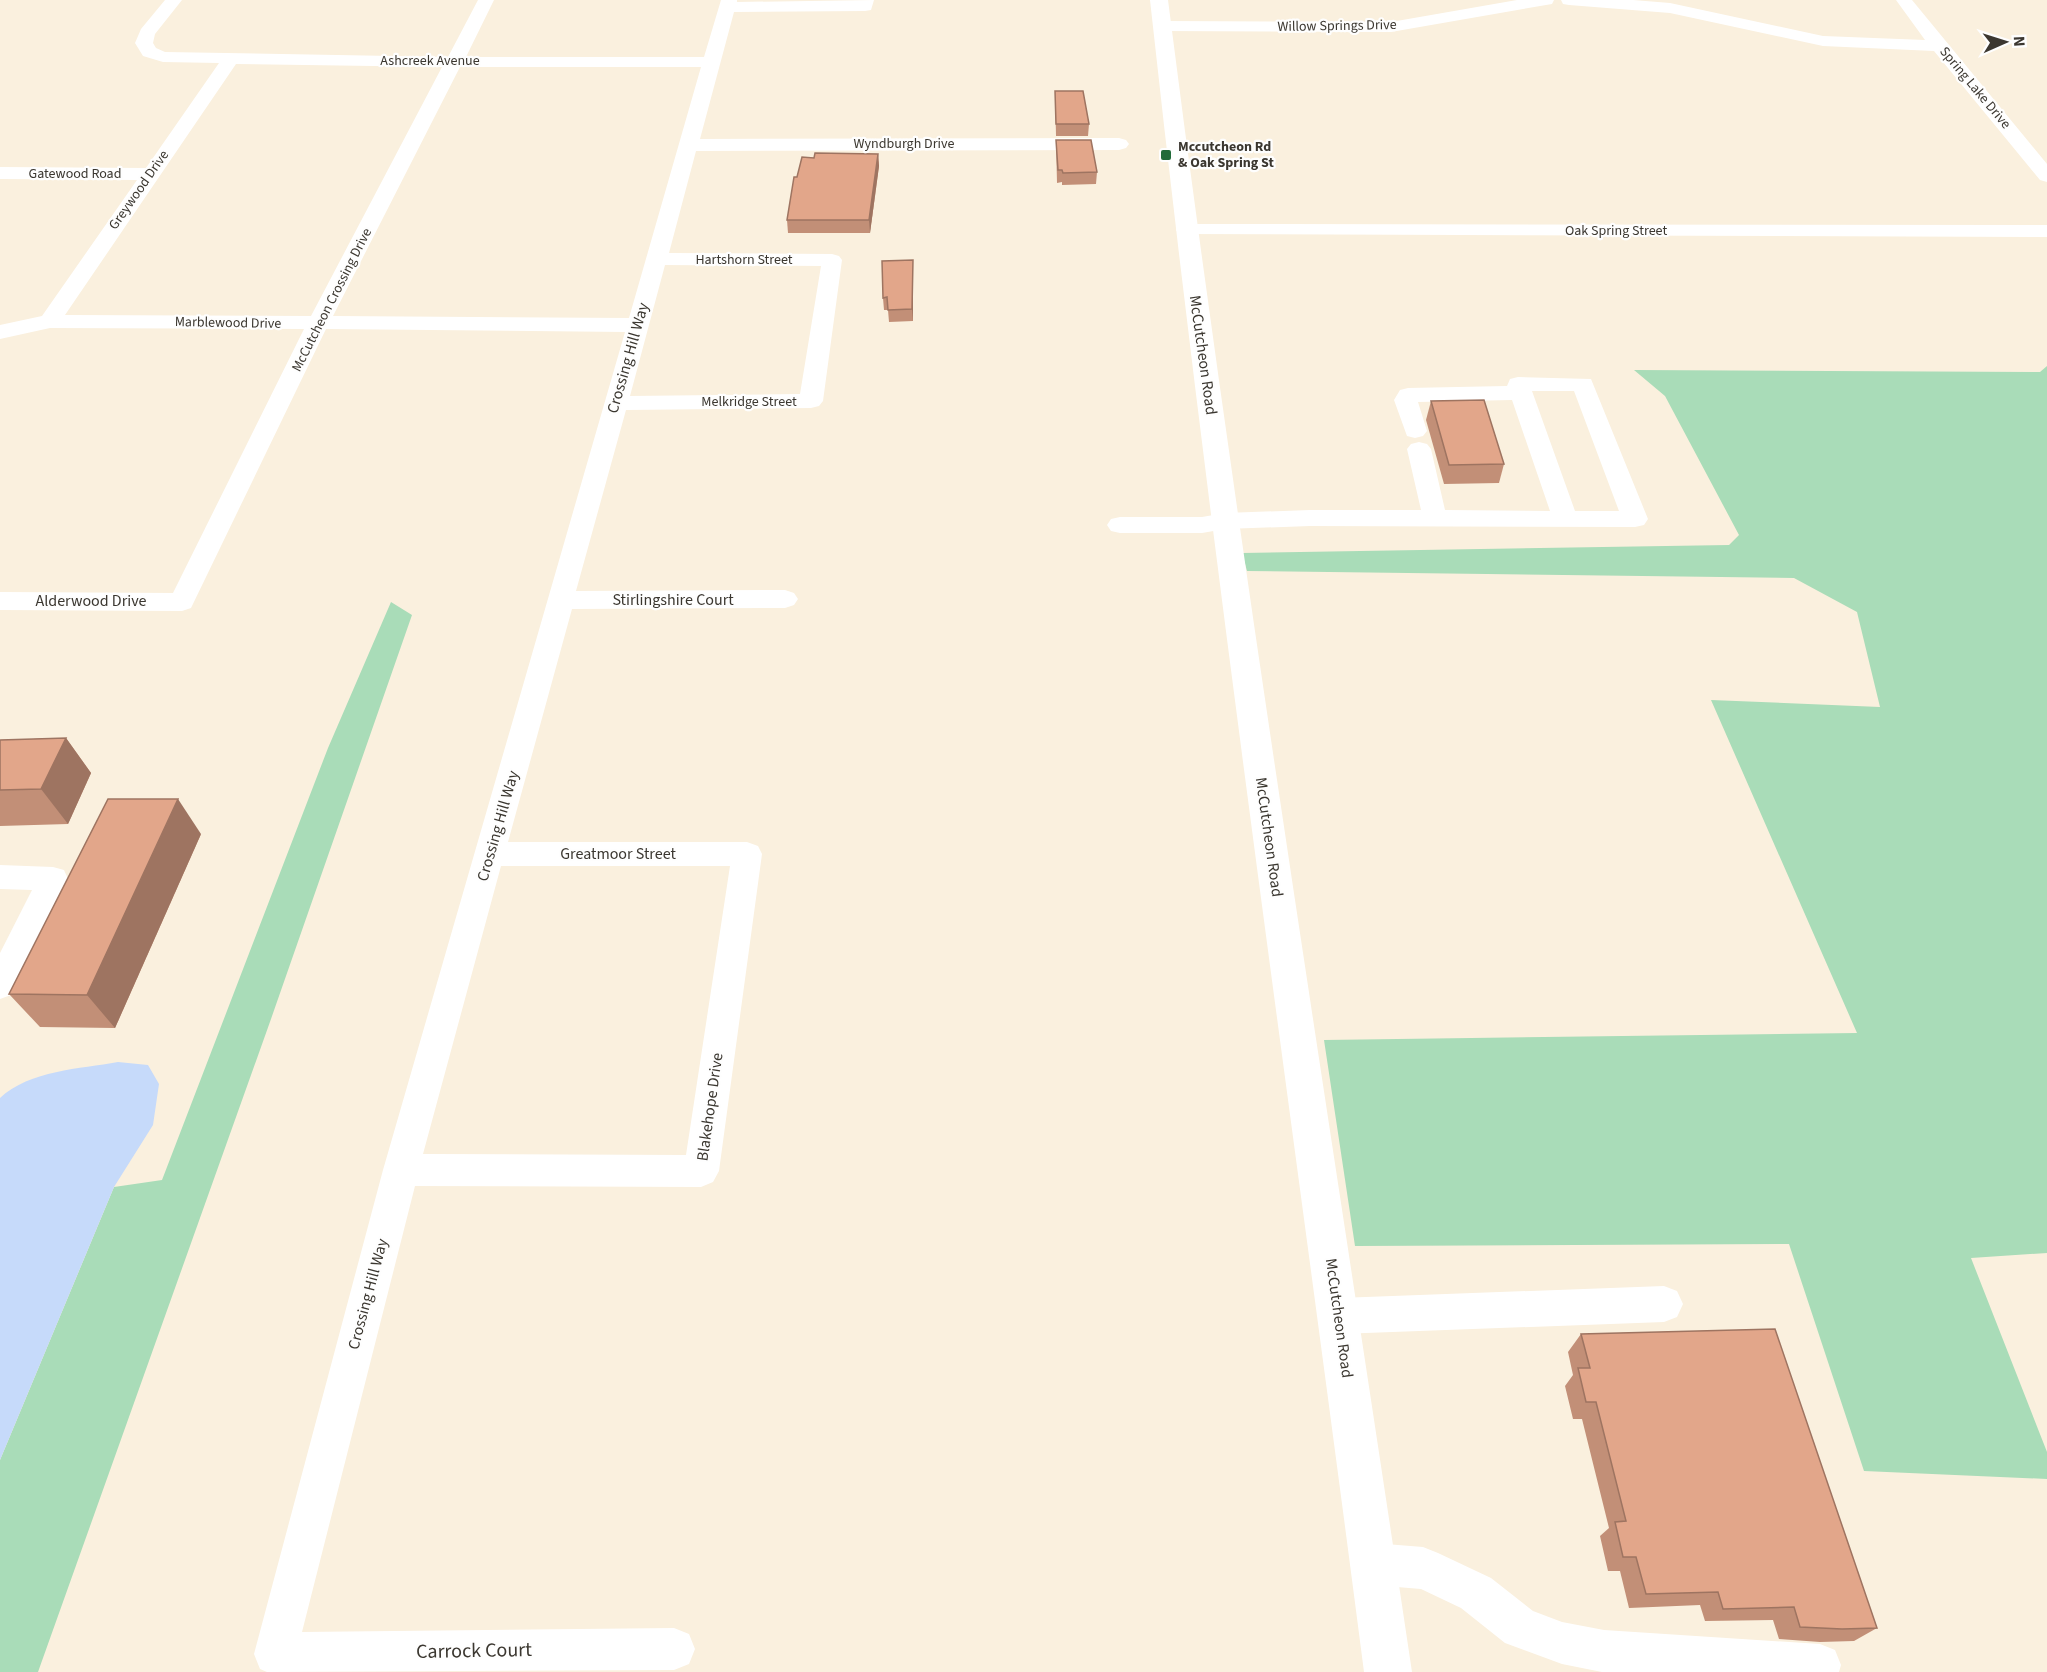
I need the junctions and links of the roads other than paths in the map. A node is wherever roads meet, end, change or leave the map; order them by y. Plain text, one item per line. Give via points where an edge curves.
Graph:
1 (174, 0) edge
2 (486, 0) edge
3 (866, 0) edge
4 (1546, 0) edge
5 (1569, 0) edge
6 (1904, 0) edge
7 (728, 3) edge
8 (1161, 13) edge
9 (1940, 46) junction
10 (230, 60) junction
11 (455, 62) junction
12 (712, 62) junction
13 (1119, 144) dead end
14 (688, 145) junction
15 (0, 173) edge
16 (149, 174) junction
17 (2047, 176) edge
18 (1186, 230) junction
19 (2047, 231) edge
20 (656, 260) junction
21 (832, 260) joint
22 (50, 321) junction
23 (318, 324) junction
24 (638, 325) junction
25 (0, 332) edge
26 (1521, 393) junction
27 (615, 403) junction
28 (1435, 519) junction
29 (1565, 519) junction
30 (1225, 521) junction
31 (1120, 525) dead end
32 (785, 599) dead end
33 (561, 600) junction
34 (0, 601) edge
35 (182, 602) joint
36 (490, 854) junction
37 (747, 854) joint
38 (0, 877) edge
39 (8, 954) edge
40 (0, 985) edge
41 (401, 1170) junction
42 (1664, 1304) dead end
43 (1339, 1316) junction
44 (1373, 1564) junction
45 (674, 1649) dead end
46 (275, 1654) joint
47 (1820, 1665) dead end
48 (1388, 1672) edge

1 - 10 street, Ashcreek Avenue via 147,33 144,43 149,52 183,60
2 - 11 street, McCutcheon Crossing Drive
3 - 7 street via 865,6
4 - 8 street, Willow Springs Drive via 1390,27
5 - 9 street via 1670,8 1823,41
6 - 9 street, Spring Lake Drive
7 - 12 street, Crossing Hill Way
8 - 18 main road, McCutcheon Road
9 - 17 street, Spring Lake Drive
10 - 11 street, Ashcreek Avenue
10 - 16 street, Greywood Drive
11 - 12 street, Ashcreek Avenue
11 - 23 street, McCutcheon Crossing Drive
12 - 14 street, Crossing Hill Way
13 - 14 street, Wyndburgh Drive
14 - 20 street, Crossing Hill Way
15 - 16 street, Gatewood Road
16 - 22 street, Greywood Drive
18 - 19 street, Oak Spring Street
18 - 30 main road, McCutcheon Road
20 - 21 street, Hartshorn Street
20 - 24 street, Crossing Hill Way
21 - 27 street, Melkridge Street via 812,401
22 - 23 street, Marblewood Drive
22 - 25 street, Marblewood Drive
23 - 24 street, Marblewood Drive
23 - 35 street, McCutcheon Crossing Drive
24 - 27 street, Crossing Hill Way
26 - 28 street via 1408,395 1406,400
26 - 29 street
26 - 29 street via 1518,384 1583,384 1635,519
27 - 33 street, Crossing Hill Way
28 - 29 street
28 - 30 street
30 - 31 street via 1202,525
30 - 43 main road, McCutcheon Road
32 - 33 street, Stirlingshire Court
33 - 36 street, Crossing Hill Way
34 - 35 street, Alderwood Drive
36 - 37 street, Greatmoor Street
36 - 41 street, Crossing Hill Way
37 - 41 street, Blakehope Drive via 701,1171
38 - 39 street via 53,879
39 - 40 street
41 - 46 street, Crossing Hill Way
42 - 43 street
43 - 44 main road, McCutcheon Road
44 - 47 street via 1423,1568 1476,1593 1520,1628 1562,1643 1604,1651
44 - 48 main road, McCutcheon Road
45 - 46 street, Carrock Court

